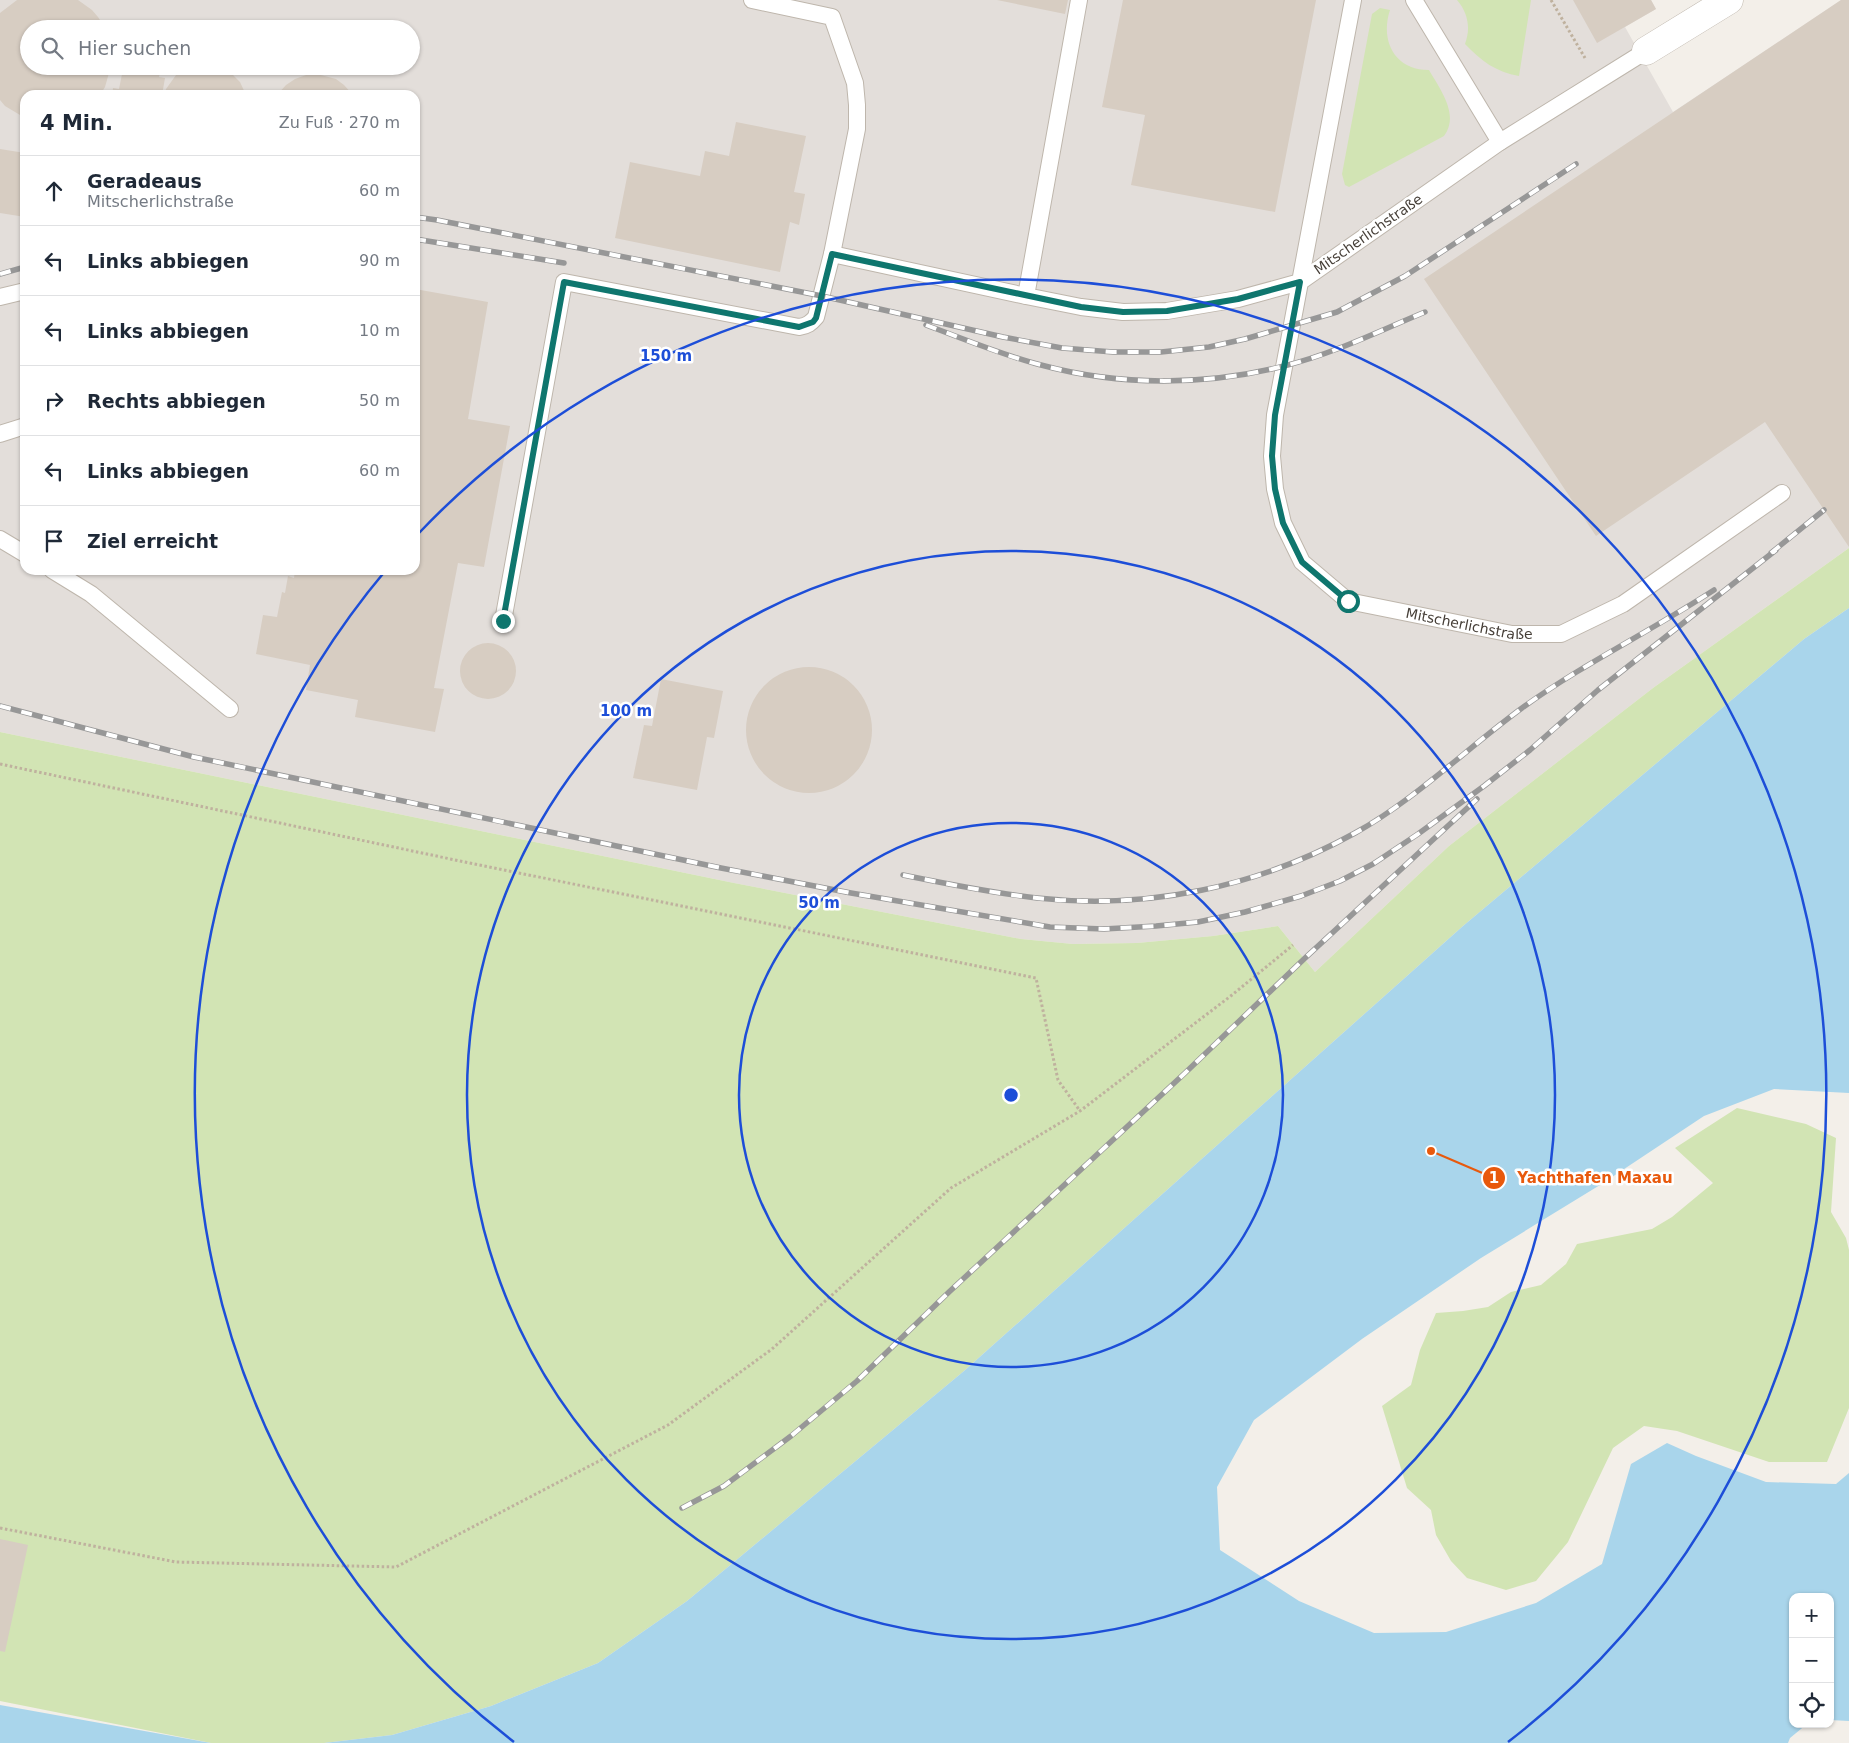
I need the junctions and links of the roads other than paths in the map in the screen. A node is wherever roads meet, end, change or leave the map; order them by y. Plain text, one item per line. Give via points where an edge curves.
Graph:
1 (752, 0) edge
2 (1079, 0) edge
3 (1353, 0) edge
4 (1414, 0) edge
5 (1729, 0) edge
6 (1646, 51) joint
7 (1500, 142) junction
8 (832, 254) junction
9 (1300, 282) junction
10 (20, 292) edge
11 (0, 296) edge
12 (1026, 296) junction
13 (20, 428) edge
14 (0, 434) edge
15 (1782, 493) dead end
16 (0, 539) edge
17 (20, 551) edge
18 (60, 575) edge
19 (503, 621) dead end
20 (230, 709) dead end

1 - 8 lane via 832,17 855,83 857,128
2 - 12 lane
3 - 9 lane
4 - 7 lane
5 - 6 street, Mitscherlichstraße
6 - 7 lane, Mitscherlichstraße
7 - 9 lane, Mitscherlichstraße
8 - 12 lane
8 - 19 lane via 816,318 799,327 564,282
9 - 12 lane via 1238,299 1167,311 1123,312
9 - 15 lane, Mitscherlichstraße via 1275,415 1272,456 1275,489 1283,523 1302,562 1348,601 1512,634 1561,634 1623,604
10 - 11 lane
13 - 14 lane
16 - 17 lane
18 - 20 lane via 91,594

